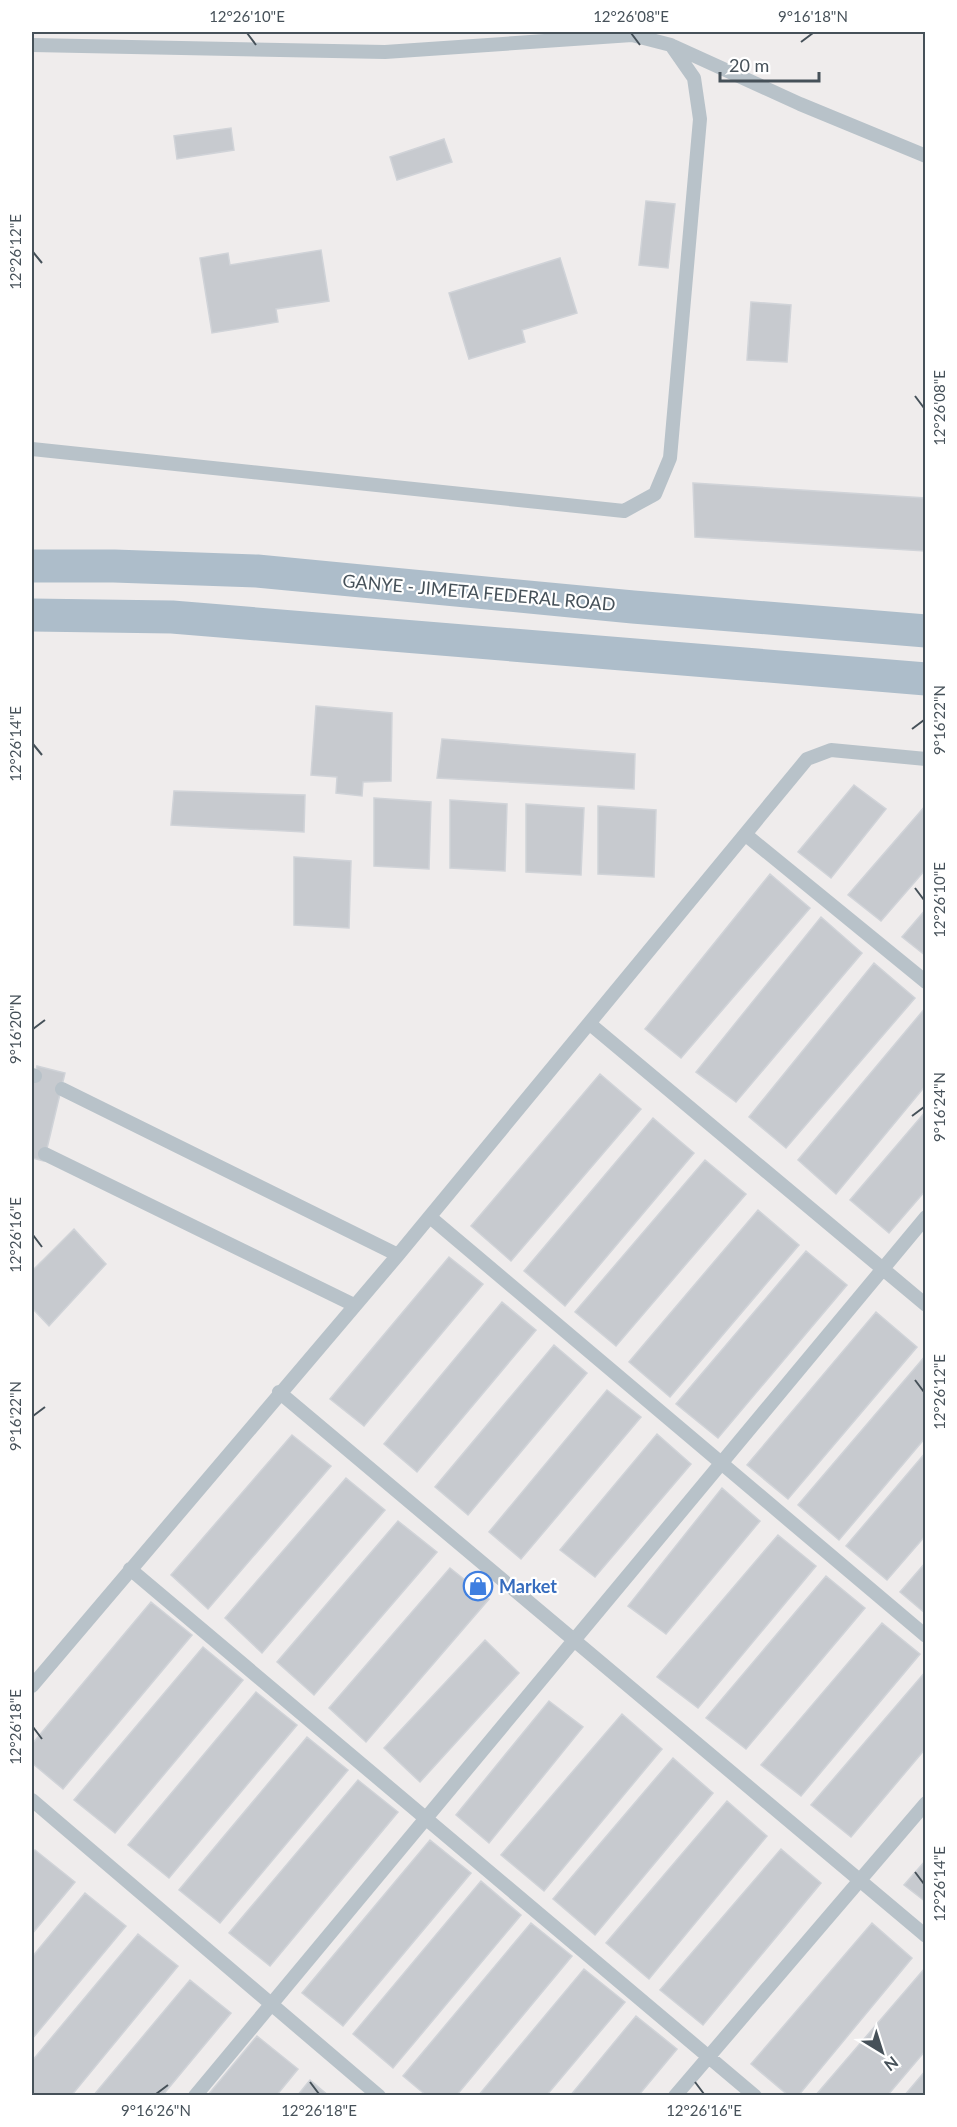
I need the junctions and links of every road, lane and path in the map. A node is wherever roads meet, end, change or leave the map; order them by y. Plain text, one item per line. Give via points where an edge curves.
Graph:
1 (32, 45) edge
2 (671, 45) junction
3 (926, 156) edge
4 (32, 449) edge
5 (32, 566) edge
6 (32, 615) edge
7 (76, 616) junction
8 (926, 632) edge
9 (32, 637) edge
10 (926, 679) edge
11 (926, 759) edge
12 (746, 835) junction
13 (926, 982) edge
14 (590, 1023) junction
15 (62, 1089) dead end
16 (45, 1154) dead end
17 (430, 1216) junction
18 (926, 1217) edge
19 (398, 1255) junction
20 (883, 1269) junction
21 (354, 1305) junction
22 (926, 1305) edge
23 (279, 1392) junction
24 (721, 1463) junction
25 (130, 1569) junction
26 (926, 1636) edge
27 (574, 1640) junction
28 (32, 1686) edge
29 (32, 1800) edge
30 (926, 1803) edge
31 (426, 1818) junction
32 (860, 1880) junction
33 (926, 1936) edge
34 (271, 2004) junction
35 (709, 2056) junction
36 (195, 2096) edge
37 (379, 2096) edge
38 (675, 2096) edge
39 (755, 2096) edge

1 - 2 lane via 385,52 632,35
2 - 3 lane
2 - 4 lane via 694,78 700,119 670,458 655,494 624,511
5 - 8 main road, GANYE - JIMETA FEDERAL ROAD via 257,571
6 - 7 main road
7 - 9 main road
7 - 10 main road via 172,617
11 - 12 lane via 831,750 807,759
12 - 13 lane
12 - 14 lane
14 - 17 lane
14 - 20 lane
15 - 19 lane
16 - 21 lane
17 - 19 lane
17 - 24 lane
18 - 20 lane
19 - 21 lane
20 - 22 lane
20 - 24 lane
21 - 23 lane
23 - 25 lane
23 - 27 lane
24 - 26 lane
24 - 27 lane
25 - 28 lane
25 - 31 lane
27 - 31 lane
27 - 32 lane
29 - 34 lane
30 - 32 lane
31 - 34 lane
31 - 35 lane
32 - 33 lane
32 - 35 lane
34 - 36 lane
34 - 37 lane
35 - 38 lane
35 - 39 lane

